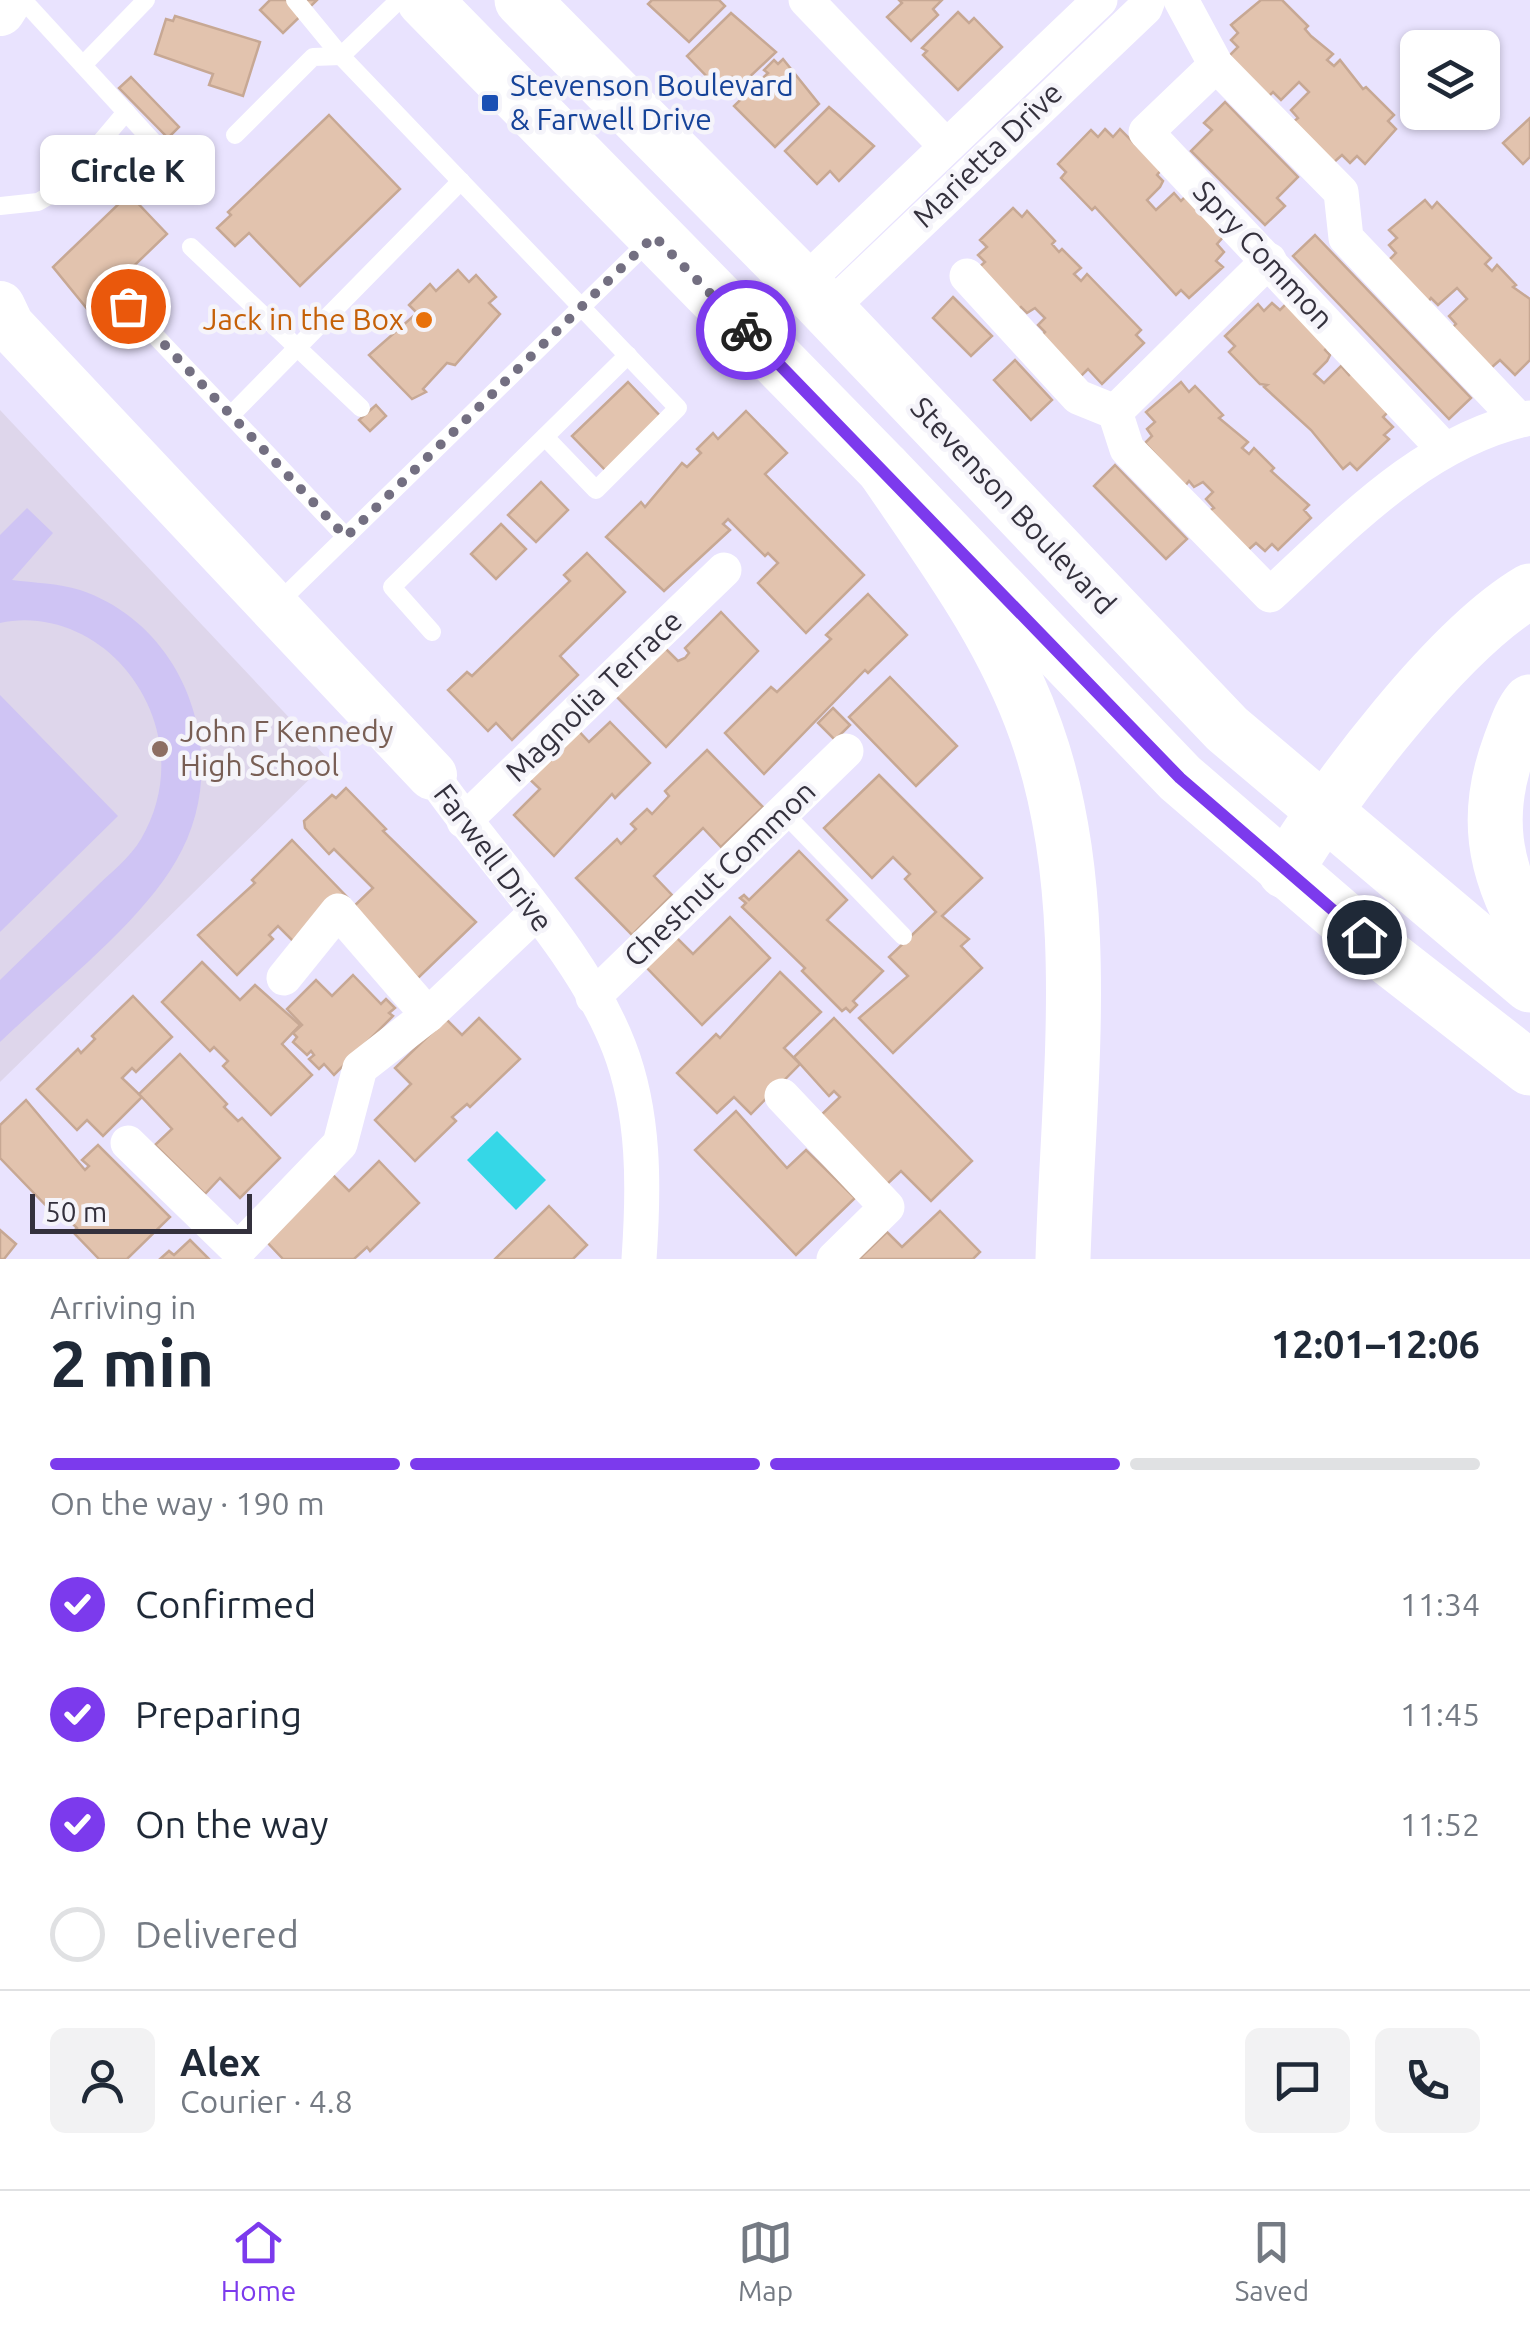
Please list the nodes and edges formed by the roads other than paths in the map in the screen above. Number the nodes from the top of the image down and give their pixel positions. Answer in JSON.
{"nodes":[{"id":1,"x":7,"y":0,"type":"edge"},
{"id":2,"x":23,"y":0,"type":"edge"},
{"id":3,"x":146,"y":0,"type":"edge"},
{"id":4,"x":295,"y":0,"type":"edge"},
{"id":5,"x":399,"y":0,"type":"edge"},
{"id":6,"x":424,"y":0,"type":"edge"},
{"id":7,"x":522,"y":0,"type":"edge"},
{"id":8,"x":806,"y":0,"type":"edge"},
{"id":9,"x":1100,"y":0,"type":"edge"},
{"id":10,"x":1148,"y":0,"type":"edge"},
{"id":11,"x":1181,"y":0,"type":"edge"},
{"id":12,"x":0,"y":11,"type":"edge"},
{"id":13,"x":341,"y":56,"type":"junction"},
{"id":14,"x":1216,"y":64,"type":"junction"},
{"id":15,"x":83,"y":65,"type":"junction"},
{"id":16,"x":126,"y":112,"type":"junction"},
{"id":17,"x":235,"y":134,"type":"dead end"},
{"id":18,"x":946,"y":146,"type":"junction"},
{"id":19,"x":461,"y":181,"type":"junction"},
{"id":20,"x":201,"y":194,"type":"dead end"},
{"id":21,"x":0,"y":206,"type":"edge"},
{"id":22,"x":654,"y":236,"type":"junction"},
{"id":23,"x":191,"y":247,"type":"dead end"},
{"id":24,"x":1269,"y":260,"type":"junction"},
{"id":25,"x":968,"y":276,"type":"dead end"},
{"id":26,"x":816,"y":297,"type":"junction"},
{"id":27,"x":0,"y":306,"type":"edge"},
{"id":28,"x":128,"y":306,"type":"dead end"},
{"id":29,"x":582,"y":306,"type":"junction"},
{"id":30,"x":298,"y":348,"type":"junction"},
{"id":31,"x":628,"y":354,"type":"junction"},
{"id":32,"x":362,"y":408,"type":"dead end"},
{"id":33,"x":1115,"y":412,"type":"junction"},
{"id":34,"x":231,"y":415,"type":"junction"},
{"id":35,"x":1524,"y":419,"type":"edge"},
{"id":36,"x":544,"y":437,"type":"junction"},
{"id":37,"x":1445,"y":450,"type":"junction"},
{"id":38,"x":884,"y":469,"type":"junction"},
{"id":39,"x":346,"y":537,"type":"junction"},
{"id":40,"x":724,"y":570,"type":"dead end"},
{"id":41,"x":1530,"y":590,"type":"edge"},
{"id":42,"x":274,"y":607,"type":"junction"},
{"id":43,"x":432,"y":632,"type":"dead end"},
{"id":44,"x":1530,"y":702,"type":"edge"},
{"id":45,"x":846,"y":752,"type":"dead end"},
{"id":46,"x":432,"y":775,"type":"joint"},
{"id":47,"x":1322,"y":812,"type":"junction"},
{"id":48,"x":784,"y":814,"type":"junction"},
{"id":49,"x":464,"y":821,"type":"junction"},
{"id":50,"x":1285,"y":870,"type":"junction"},
{"id":51,"x":536,"y":913,"type":"junction"},
{"id":52,"x":1530,"y":933,"type":"edge"},
{"id":53,"x":903,"y":936,"type":"dead end"},
{"id":54,"x":284,"y":978,"type":"dead end"},
{"id":55,"x":1530,"y":985,"type":"edge"},
{"id":56,"x":593,"y":996,"type":"junction"},
{"id":57,"x":428,"y":1014,"type":"junction"},
{"id":58,"x":1530,"y":1068,"type":"edge"},
{"id":59,"x":782,"y":1096,"type":"dead end"},
{"id":60,"x":128,"y":1144,"type":"dead end"},
{"id":61,"x":639,"y":1259,"type":"edge"},
{"id":62,"x":834,"y":1259,"type":"edge"},
{"id":63,"x":1063,"y":1259,"type":"edge"}],
"edges":[{"from":1,"to":12,"type":"street"},
{"from":2,"to":15,"type":"lane"},
{"from":3,"to":15,"type":"lane"},
{"from":4,"to":13,"type":"lane"},
{"from":5,"to":13,"type":"lane"},
{"from":6,"to":22,"type":"main road"},
{"from":7,"to":26,"type":"main road","name":"Stevenson Boulevard"},
{"from":8,"to":18,"type":"street"},
{"from":9,"to":18,"type":"street","name":"Marietta Drive"},
{"from":10,"to":26,"type":"street","name":"Marietta Drive"},
{"from":11,"to":14,"type":"street"},
{"from":13,"to":17,"type":"lane"},
{"from":13,"to":19,"type":"lane"},
{"from":14,"to":24,"type":"street","name":"Spry Common"},
{"from":14,"to":35,"type":"street"},
{"from":15,"to":16,"type":"lane"},
{"from":16,"to":20,"type":"lane"},
{"from":16,"to":21,"type":"lane"},
{"from":18,"to":26,"type":"street","name":"Marietta Drive"},
{"from":19,"to":29,"type":"lane"},
{"from":19,"to":30,"type":"lane"},
{"from":22,"to":29,"type":"lane"},
{"from":22,"to":38,"type":"main road"},
{"from":23,"to":30,"type":"lane"},
{"from":24,"to":33,"type":"street"},
{"from":24,"to":37,"type":"street","name":"Spry Common"},
{"from":25,"to":33,"type":"street"},
{"from":26,"to":47,"type":"main road","name":"Stevenson Boulevard"},
{"from":27,"to":42,"type":"street","name":"Farwell Drive"},
{"from":28,"to":34,"type":"lane"},
{"from":29,"to":31,"type":"lane"},
{"from":29,"to":39,"type":"lane"},
{"from":30,"to":32,"type":"lane"},
{"from":30,"to":34,"type":"lane"},
{"from":31,"to":36,"type":"lane"},
{"from":31,"to":36,"type":"lane"},
{"from":33,"to":37,"type":"street"},
{"from":34,"to":39,"type":"lane"},
{"from":35,"to":37,"type":"street"},
{"from":36,"to":43,"type":"lane"},
{"from":38,"to":50,"type":"main road"},
{"from":38,"to":63,"type":"main road"},
{"from":39,"to":42,"type":"lane"},
{"from":40,"to":49,"type":"street","name":"Magnolia Terrace"},
{"from":41,"to":47,"type":"main road"},
{"from":42,"to":46,"type":"street","name":"Farwell Drive"},
{"from":44,"to":52,"type":"main road"},
{"from":45,"to":48,"type":"street","name":"Chestnut Common"},
{"from":46,"to":49,"type":"street","name":"Farwell Drive"},
{"from":47,"to":50,"type":"main road"},
{"from":47,"to":55,"type":"main road","name":"Stevenson Boulevard"},
{"from":48,"to":53,"type":"lane"},
{"from":48,"to":56,"type":"street","name":"Chestnut Common"},
{"from":49,"to":51,"type":"street","name":"Farwell Drive"},
{"from":50,"to":58,"type":"main road"},
{"from":51,"to":56,"type":"street","name":"Farwell Drive"},
{"from":51,"to":57,"type":"street"},
{"from":54,"to":57,"type":"street"},
{"from":56,"to":61,"type":"street","name":"Farwell Drive"},
{"from":57,"to":60,"type":"street"},
{"from":59,"to":62,"type":"street"}]}
